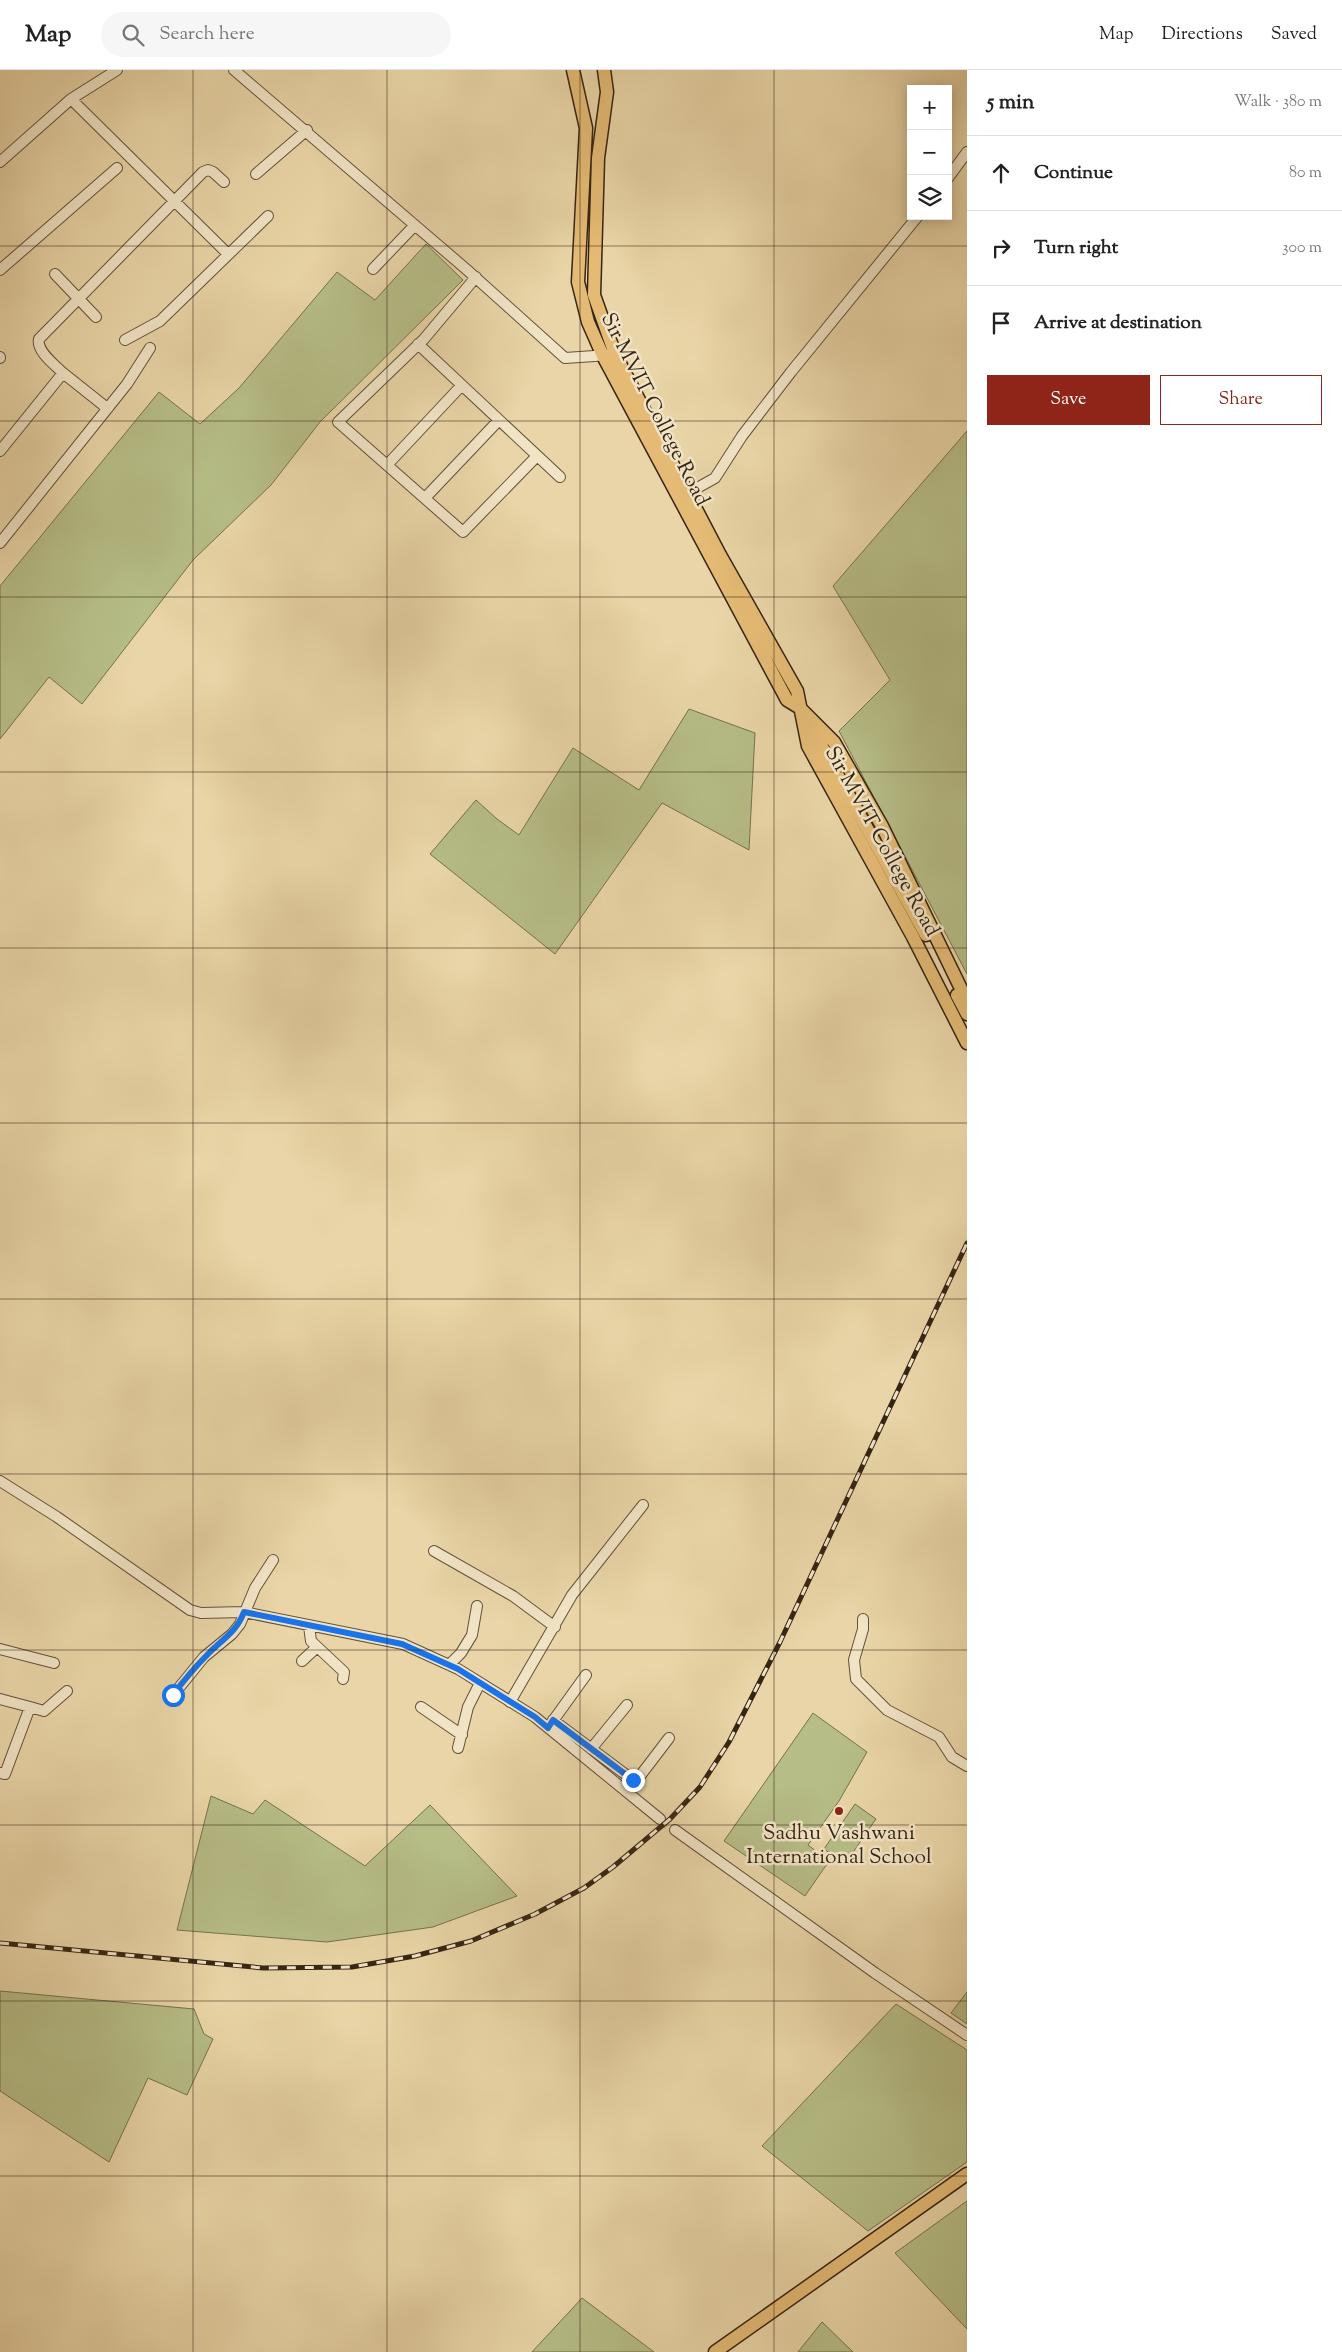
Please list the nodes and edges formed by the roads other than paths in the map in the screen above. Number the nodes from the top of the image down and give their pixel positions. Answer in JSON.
{"nodes":[{"id":1,"x":117,"y":70,"type":"edge"},
{"id":2,"x":234,"y":70,"type":"edge"},
{"id":3,"x":572,"y":70,"type":"edge"},
{"id":4,"x":604,"y":70,"type":"edge"},
{"id":5,"x":70,"y":98,"type":"junction"},
{"id":6,"x":307,"y":130,"type":"junction"},
{"id":7,"x":967,"y":152,"type":"edge"},
{"id":8,"x":0,"y":162,"type":"edge"},
{"id":9,"x":117,"y":168,"type":"dead end"},
{"id":10,"x":256,"y":174,"type":"dead end"},
{"id":11,"x":950,"y":175,"type":"edge"},
{"id":12,"x":224,"y":182,"type":"dead end"},
{"id":13,"x":175,"y":201,"type":"junction"},
{"id":14,"x":268,"y":216,"type":"dead end"},
{"id":15,"x":915,"y":220,"type":"edge"},
{"id":16,"x":416,"y":225,"type":"junction"},
{"id":17,"x":228,"y":254,"type":"junction"},
{"id":18,"x":373,"y":269,"type":"dead end"},
{"id":19,"x":0,"y":270,"type":"edge"},
{"id":20,"x":55,"y":274,"type":"dead end"},
{"id":21,"x":476,"y":277,"type":"junction"},
{"id":22,"x":78,"y":298,"type":"junction"},
{"id":23,"x":96,"y":317,"type":"dead end"},
{"id":24,"x":125,"y":340,"type":"dead end"},
{"id":25,"x":418,"y":344,"type":"junction"},
{"id":26,"x":150,"y":348,"type":"dead end"},
{"id":27,"x":609,"y":355,"type":"junction"},
{"id":28,"x":64,"y":373,"type":"junction"},
{"id":29,"x":462,"y":385,"type":"junction"},
{"id":30,"x":107,"y":408,"type":"junction"},
{"id":31,"x":499,"y":420,"type":"junction"},
{"id":32,"x":0,"y":451,"type":"edge"},
{"id":33,"x":537,"y":456,"type":"junction"},
{"id":34,"x":386,"y":465,"type":"junction"},
{"id":35,"x":560,"y":477,"type":"dead end"},
{"id":36,"x":683,"y":495,"type":"junction"},
{"id":37,"x":425,"y":498,"type":"junction"},
{"id":38,"x":2,"y":536,"type":"edge"},
{"id":39,"x":800,"y":708,"type":"junction"},
{"id":40,"x":919,"y":934,"type":"junction"},
{"id":41,"x":967,"y":1000,"type":"edge"},
{"id":42,"x":967,"y":1014,"type":"edge"},
{"id":43,"x":967,"y":1043,"type":"edge"},
{"id":44,"x":0,"y":1481,"type":"edge"},
{"id":45,"x":643,"y":1504,"type":"dead end"},
{"id":46,"x":434,"y":1551,"type":"dead end"},
{"id":47,"x":273,"y":1560,"type":"dead end"},
{"id":48,"x":477,"y":1606,"type":"dead end"},
{"id":49,"x":244,"y":1612,"type":"junction"},
{"id":50,"x":863,"y":1619,"type":"dead end"},
{"id":51,"x":309,"y":1626,"type":"junction"},
{"id":52,"x":555,"y":1627,"type":"junction"},
{"id":53,"x":316,"y":1648,"type":"junction"},
{"id":54,"x":0,"y":1649,"type":"edge"},
{"id":55,"x":302,"y":1661,"type":"dead end"},
{"id":56,"x":54,"y":1663,"type":"dead end"},
{"id":57,"x":449,"y":1665,"type":"junction"},
{"id":58,"x":586,"y":1675,"type":"dead end"},
{"id":59,"x":343,"y":1680,"type":"dead end"},
{"id":60,"x":480,"y":1683,"type":"junction"},
{"id":61,"x":67,"y":1692,"type":"dead end"},
{"id":62,"x":173,"y":1695,"type":"dead end"},
{"id":63,"x":0,"y":1700,"type":"edge"},
{"id":64,"x":510,"y":1702,"type":"junction"},
{"id":65,"x":627,"y":1705,"type":"dead end"},
{"id":66,"x":30,"y":1707,"type":"junction"},
{"id":67,"x":421,"y":1707,"type":"dead end"},
{"id":68,"x":550,"y":1724,"type":"junction"},
{"id":69,"x":462,"y":1735,"type":"junction"},
{"id":70,"x":669,"y":1738,"type":"dead end"},
{"id":71,"x":458,"y":1748,"type":"dead end"},
{"id":72,"x":591,"y":1750,"type":"junction"},
{"id":73,"x":967,"y":1766,"type":"edge"},
{"id":74,"x":0,"y":1773,"type":"edge"},
{"id":75,"x":660,"y":1819,"type":"tunnel mouth"},
{"id":76,"x":675,"y":1830,"type":"tunnel mouth"},
{"id":77,"x":967,"y":2036,"type":"edge"},
{"id":78,"x":967,"y":2174,"type":"edge"},
{"id":79,"x":715,"y":2352,"type":"edge"}],
"edges":[{"from":1,"to":5,"type":"street"},
{"from":2,"to":6,"type":"street"},
{"from":3,"to":27,"type":"main road","name":"Sir MVIT College Road"},
{"from":4,"to":27,"type":"main road","name":"Sir MVIT College Road"},
{"from":5,"to":8,"type":"street"},
{"from":5,"to":13,"type":"street"},
{"from":6,"to":10,"type":"street"},
{"from":6,"to":16,"type":"street"},
{"from":7,"to":11,"type":"street"},
{"from":9,"to":19,"type":"street"},
{"from":12,"to":13,"type":"street"},
{"from":13,"to":17,"type":"street"},
{"from":13,"to":22,"type":"street"},
{"from":14,"to":17,"type":"street"},
{"from":15,"to":36,"type":"street"},
{"from":16,"to":18,"type":"street"},
{"from":16,"to":21,"type":"street"},
{"from":17,"to":24,"type":"street"},
{"from":20,"to":22,"type":"street"},
{"from":21,"to":25,"type":"street"},
{"from":21,"to":27,"type":"street"},
{"from":22,"to":23,"type":"street"},
{"from":22,"to":28,"type":"street"},
{"from":25,"to":29,"type":"street"},
{"from":25,"to":34,"type":"street"},
{"from":26,"to":30,"type":"street"},
{"from":27,"to":36,"type":"main road","name":"Sir MVIT College Road"},
{"from":28,"to":30,"type":"street"},
{"from":28,"to":32,"type":"street"},
{"from":29,"to":31,"type":"street"},
{"from":29,"to":34,"type":"street"},
{"from":30,"to":38,"type":"street"},
{"from":31,"to":33,"type":"street"},
{"from":31,"to":37,"type":"street"},
{"from":33,"to":35,"type":"street"},
{"from":33,"to":37,"type":"street"},
{"from":34,"to":37,"type":"street"},
{"from":36,"to":39,"type":"main road","name":"Sir MVIT College Road"},
{"from":39,"to":40,"type":"main road","name":"Sir MVIT College Road"},
{"from":39,"to":41,"type":"main road","name":"Sir MVIT College Road"},
{"from":40,"to":42,"type":"main road","name":"Sir MVIT College Road"},
{"from":40,"to":43,"type":"main road","name":"Sir MVIT College Road"},
{"from":44,"to":49,"type":"street"},
{"from":45,"to":52,"type":"street"},
{"from":46,"to":52,"type":"street"},
{"from":47,"to":49,"type":"street"},
{"from":48,"to":57,"type":"street"},
{"from":49,"to":51,"type":"street"},
{"from":49,"to":62,"type":"street"},
{"from":50,"to":73,"type":"street"},
{"from":51,"to":53,"type":"street"},
{"from":51,"to":57,"type":"street"},
{"from":52,"to":64,"type":"street"},
{"from":53,"to":55,"type":"street"},
{"from":53,"to":59,"type":"street"},
{"from":54,"to":56,"type":"street"},
{"from":57,"to":60,"type":"street"},
{"from":58,"to":68,"type":"street"},
{"from":60,"to":64,"type":"street"},
{"from":60,"to":69,"type":"street"},
{"from":61,"to":66,"type":"street"},
{"from":63,"to":66,"type":"street"},
{"from":64,"to":68,"type":"street"},
{"from":65,"to":72,"type":"street"},
{"from":66,"to":74,"type":"street"},
{"from":67,"to":69,"type":"street"},
{"from":68,"to":72,"type":"street"},
{"from":68,"to":75,"type":"street"},
{"from":69,"to":71,"type":"street"},
{"from":70,"to":72,"type":"street"},
{"from":76,"to":77,"type":"street"},
{"from":78,"to":79,"type":"main road"}]}
